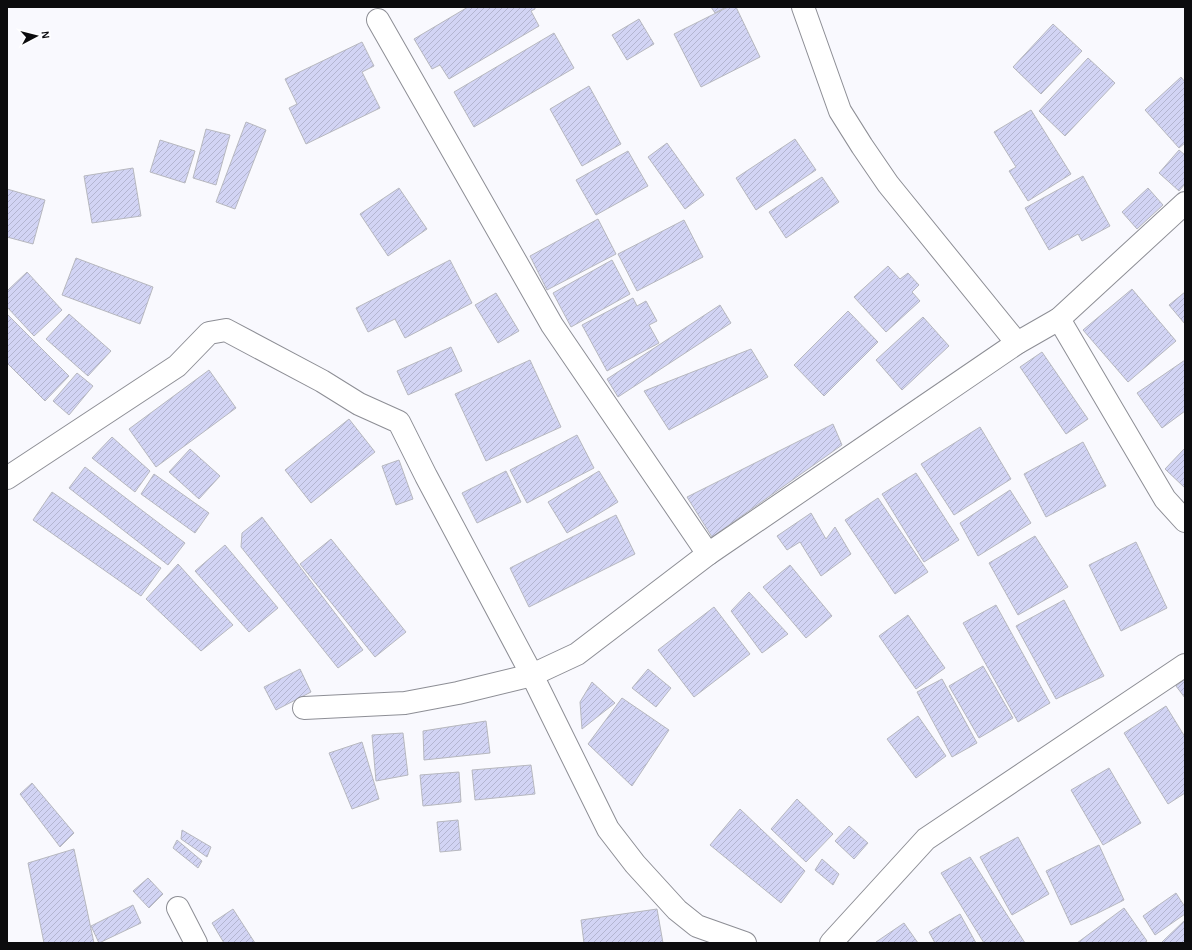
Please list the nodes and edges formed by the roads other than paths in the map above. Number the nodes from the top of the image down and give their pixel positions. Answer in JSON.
{"nodes":[{"id":1,"x":803,"y":7,"type":"edge"},
{"id":2,"x":378,"y":20,"type":"dead end"},
{"id":3,"x":1185,"y":203,"type":"edge"},
{"id":4,"x":1059,"y":319,"type":"junction"},
{"id":5,"x":1017,"y":343,"type":"junction"},
{"id":6,"x":7,"y":478,"type":"edge"},
{"id":7,"x":1185,"y":521,"type":"edge"},
{"id":8,"x":708,"y":554,"type":"junction"},
{"id":9,"x":1185,"y":665,"type":"edge"},
{"id":10,"x":532,"y":675,"type":"junction"},
{"id":11,"x":304,"y":708,"type":"dead end"},
{"id":12,"x":178,"y":908,"type":"dead end"},
{"id":13,"x":196,"y":943,"type":"edge"},
{"id":14,"x":744,"y":943,"type":"edge"},
{"id":15,"x":832,"y":943,"type":"edge"}],
"edges":[{"from":1,"to":5,"type":"street"},
{"from":2,"to":8,"type":"street"},
{"from":3,"to":4,"type":"street"},
{"from":4,"to":5,"type":"street"},
{"from":4,"to":7,"type":"street"},
{"from":5,"to":8,"type":"street"},
{"from":6,"to":10,"type":"street"},
{"from":8,"to":10,"type":"street"},
{"from":9,"to":15,"type":"street"},
{"from":10,"to":11,"type":"street"},
{"from":10,"to":14,"type":"street"},
{"from":12,"to":13,"type":"street"}]}
